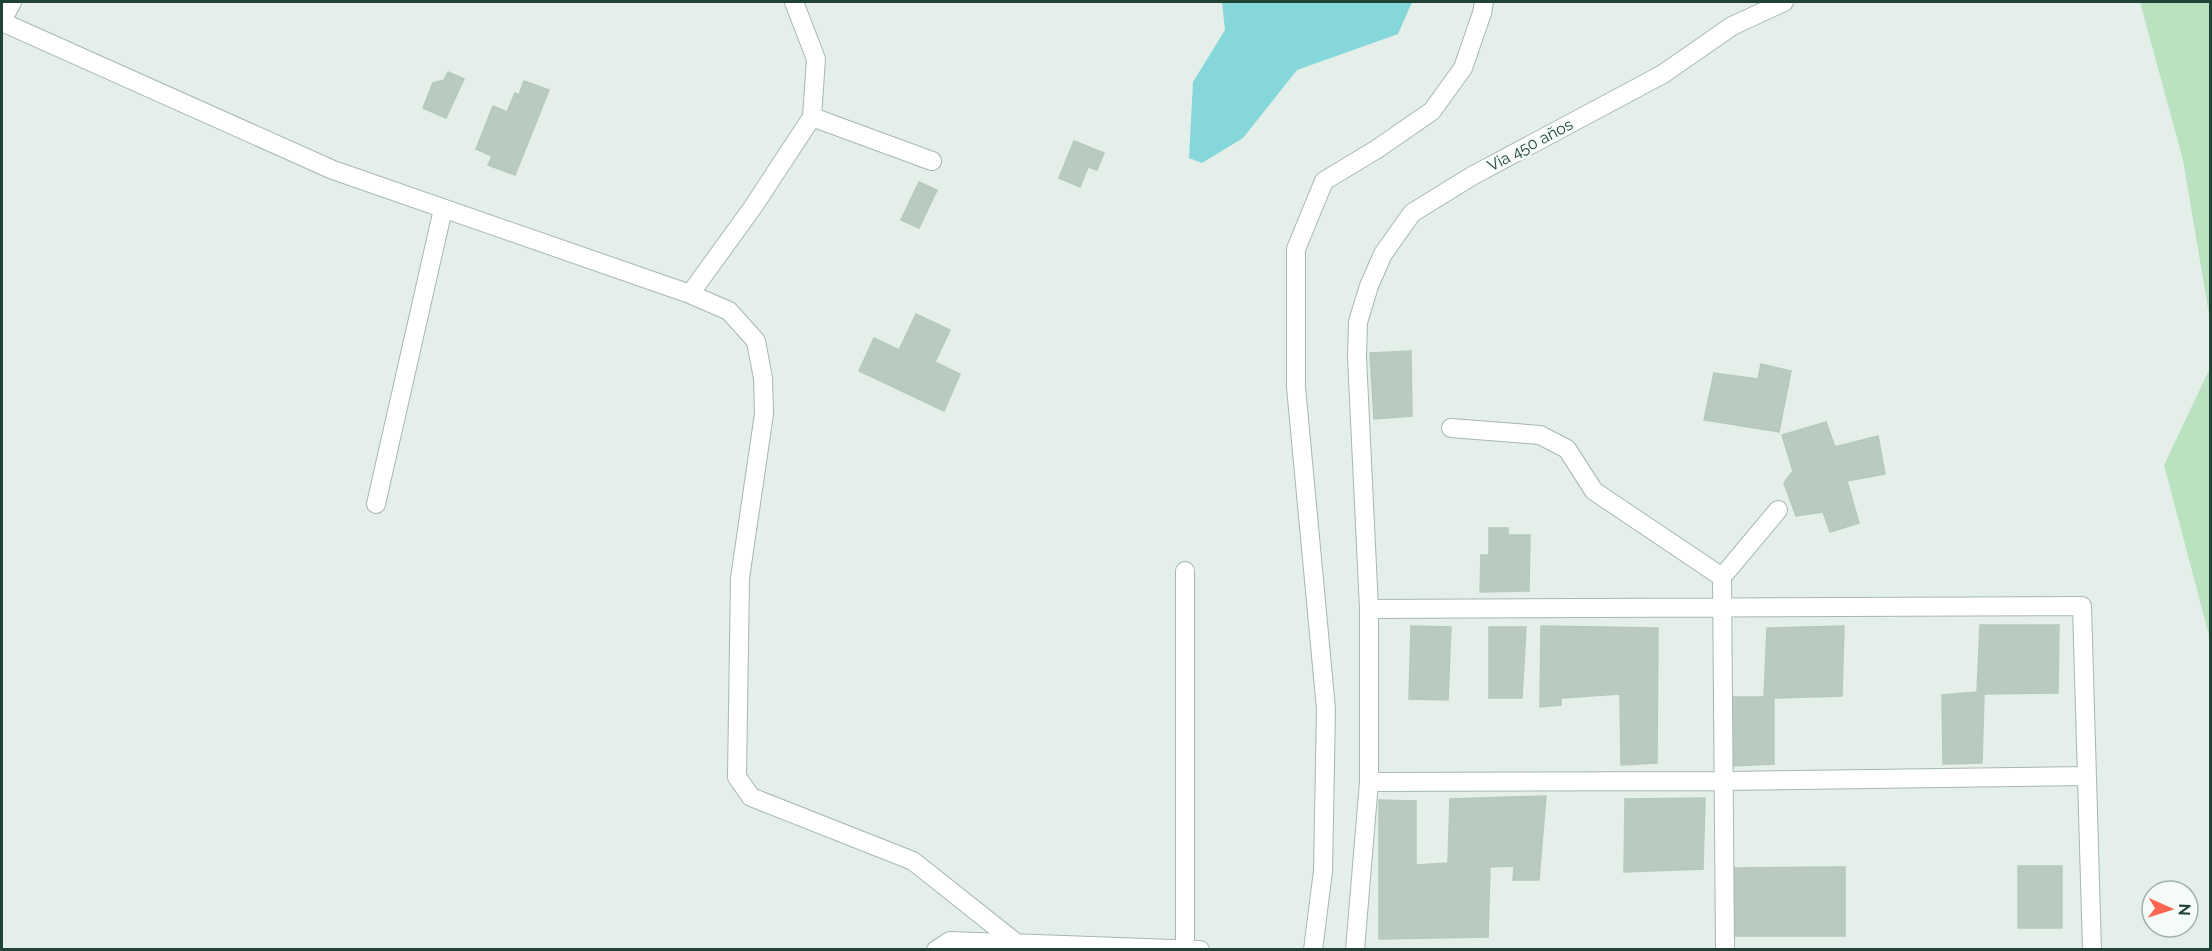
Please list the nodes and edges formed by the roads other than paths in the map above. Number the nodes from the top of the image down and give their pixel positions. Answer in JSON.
{"nodes":[{"id":1,"x":12,"y":2,"type":"edge"},
{"id":2,"x":794,"y":2,"type":"edge"},
{"id":3,"x":1484,"y":2,"type":"edge"},
{"id":4,"x":1784,"y":2,"type":"edge"},
{"id":5,"x":2,"y":22,"type":"edge"},
{"id":6,"x":812,"y":117,"type":"junction"},
{"id":7,"x":932,"y":161,"type":"dead end"},
{"id":8,"x":443,"y":208,"type":"junction"},
{"id":9,"x":690,"y":294,"type":"junction"},
{"id":10,"x":1451,"y":428,"type":"dead end"},
{"id":11,"x":376,"y":504,"type":"dead end"},
{"id":12,"x":1778,"y":510,"type":"dead end"},
{"id":13,"x":1185,"y":571,"type":"dead end"},
{"id":14,"x":1722,"y":577,"type":"junction"},
{"id":15,"x":1721,"y":608,"type":"junction"},
{"id":16,"x":1369,"y":609,"type":"junction"},
{"id":17,"x":2087,"y":776,"type":"junction"},
{"id":18,"x":1725,"y":781,"type":"junction"},
{"id":19,"x":1369,"y":782,"type":"junction"},
{"id":20,"x":1015,"y":942,"type":"junction"},
{"id":21,"x":1185,"y":949,"type":"edge"},
{"id":22,"x":936,"y":950,"type":"edge"},
{"id":23,"x":1200,"y":950,"type":"edge"},
{"id":24,"x":1313,"y":950,"type":"edge"},
{"id":25,"x":1355,"y":950,"type":"edge"},
{"id":26,"x":1725,"y":950,"type":"edge"},
{"id":27,"x":2092,"y":950,"type":"edge"}],
"edges":[{"from":1,"to":5,"type":"street"},
{"from":2,"to":6,"type":"street"},
{"from":3,"to":24,"type":"street"},
{"from":4,"to":16,"type":"street","name":"Via 450 años"},
{"from":5,"to":8,"type":"street"},
{"from":6,"to":7,"type":"street"},
{"from":6,"to":9,"type":"street"},
{"from":8,"to":9,"type":"street"},
{"from":8,"to":11,"type":"street"},
{"from":9,"to":20,"type":"street"},
{"from":10,"to":14,"type":"street"},
{"from":12,"to":14,"type":"street"},
{"from":13,"to":21,"type":"street"},
{"from":14,"to":15,"type":"street"},
{"from":15,"to":16,"type":"street"},
{"from":15,"to":17,"type":"street"},
{"from":15,"to":18,"type":"street"},
{"from":16,"to":19,"type":"street","name":"Via 450 años"},
{"from":17,"to":18,"type":"street"},
{"from":17,"to":27,"type":"street"},
{"from":18,"to":19,"type":"street"},
{"from":18,"to":26,"type":"street"},
{"from":19,"to":25,"type":"street","name":"Via 450 años"},
{"from":20,"to":21,"type":"street"},
{"from":20,"to":22,"type":"street"},
{"from":21,"to":23,"type":"street"}]}
